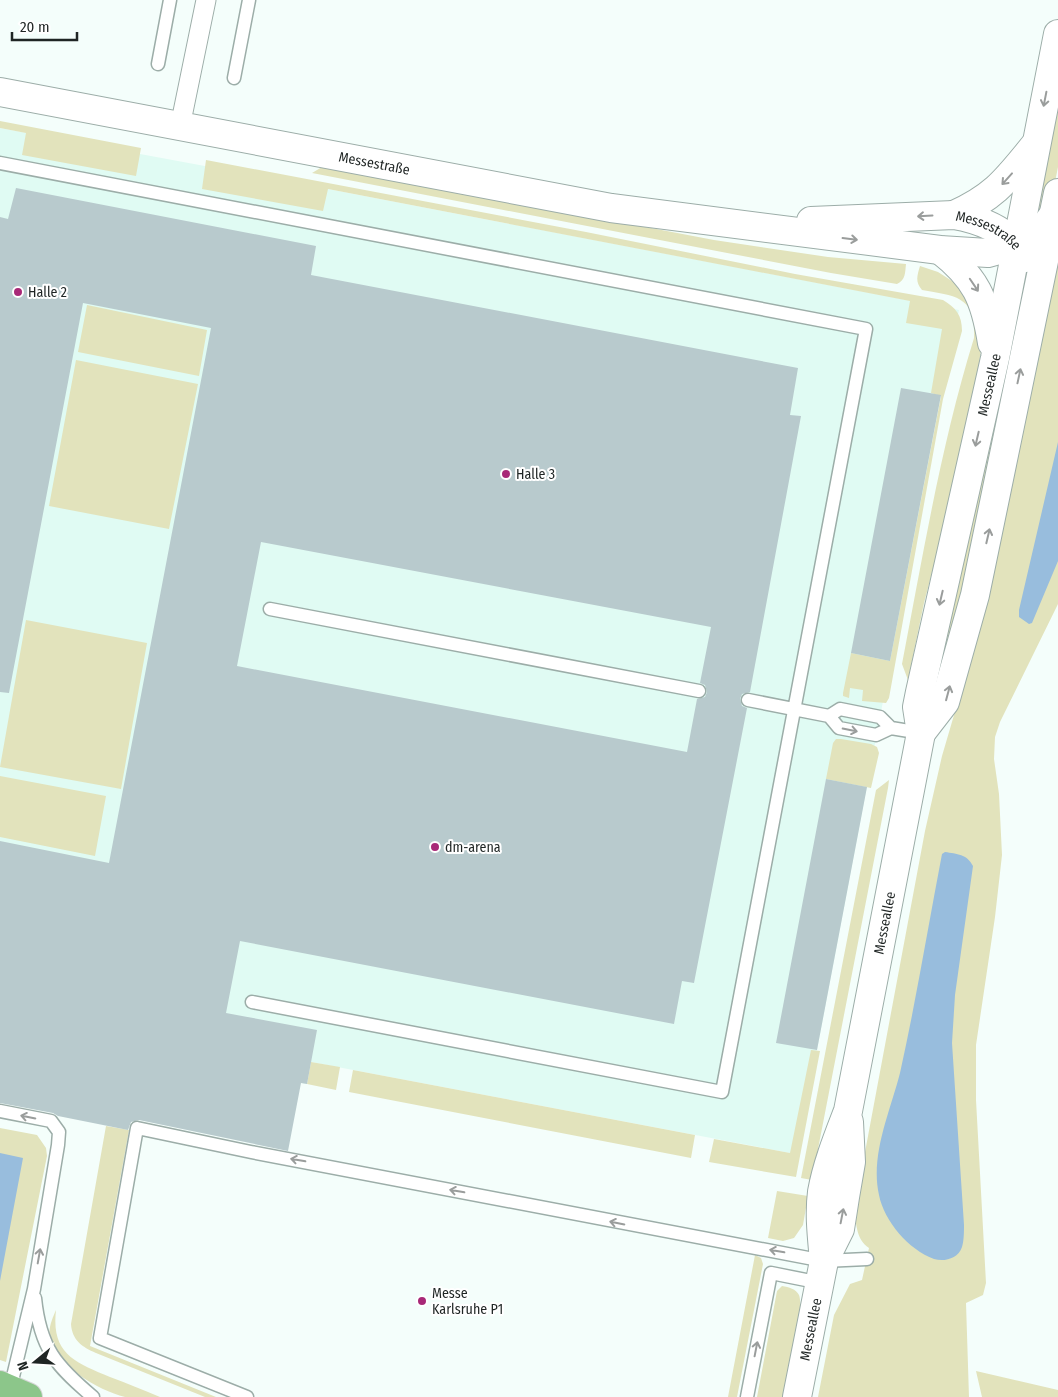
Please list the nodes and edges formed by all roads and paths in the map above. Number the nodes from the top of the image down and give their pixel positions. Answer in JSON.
{"nodes":[{"id":1,"x":170,"y":0,"type":"edge"},
{"id":2,"x":206,"y":0,"type":"edge"},
{"id":3,"x":249,"y":0,"type":"edge"},
{"id":4,"x":1058,"y":34,"type":"edge"},
{"id":5,"x":158,"y":64,"type":"dead end"},
{"id":6,"x":234,"y":78,"type":"dead end"},
{"id":7,"x":0,"y":92,"type":"edge"},
{"id":8,"x":182,"y":120,"type":"junction"},
{"id":9,"x":1037,"y":141,"type":"junction"},
{"id":10,"x":0,"y":163,"type":"edge"},
{"id":11,"x":1056,"y":204,"type":"edge"},
{"id":12,"x":954,"y":215,"type":"junction"},
{"id":13,"x":750,"y":226,"type":"junction"},
{"id":14,"x":1017,"y":245,"type":"junction"},
{"id":15,"x":940,"y":250,"type":"junction"},
{"id":16,"x":1036,"y":294,"type":"junction"},
{"id":17,"x":995,"y":358,"type":"junction"},
{"id":18,"x":270,"y":609,"type":"dead end"},
{"id":19,"x":699,"y":691,"type":"dead end"},
{"id":20,"x":748,"y":700,"type":"dead end"},
{"id":21,"x":794,"y":709,"type":"junction"},
{"id":22,"x":829,"y":716,"type":"junction"},
{"id":23,"x":891,"y":728,"type":"junction"},
{"id":24,"x":921,"y":733,"type":"junction"},
{"id":25,"x":252,"y":1002,"type":"dead end"},
{"id":26,"x":0,"y":1111,"type":"edge"},
{"id":27,"x":867,"y":1259,"type":"dead end"},
{"id":28,"x":822,"y":1272,"type":"junction"},
{"id":29,"x":34,"y":1289,"type":"junction"},
{"id":30,"x":9,"y":1393,"type":"edge"},
{"id":31,"x":93,"y":1397,"type":"edge"},
{"id":32,"x":247,"y":1397,"type":"edge"},
{"id":33,"x":747,"y":1397,"type":"edge"},
{"id":34,"x":798,"y":1397,"type":"edge"}],
"edges":[{"from":1,"to":5,"type":"lane"},
{"from":2,"to":8,"type":"street"},
{"from":3,"to":6,"type":"lane"},
{"from":4,"to":9,"type":"street","name":"Messeallee","one_way":true},
{"from":7,"to":8,"type":"street","name":"Messestraße"},
{"from":8,"to":13,"type":"street","name":"Messestraße"},
{"from":9,"to":12,"type":"street","one_way":true},
{"from":9,"to":14,"type":"street","name":"Messeallee"},
{"from":10,"to":21,"type":"lane"},
{"from":11,"to":14,"type":"street"},
{"from":11,"to":16,"type":"street","name":"Messeallee"},
{"from":12,"to":13,"type":"street","name":"Messestraße","one_way":true},
{"from":12,"to":14,"type":"street","name":"Messestraße"},
{"from":13,"to":15,"type":"street","name":"Messestraße","one_way":true},
{"from":14,"to":15,"type":"street","name":"Messestraße"},
{"from":14,"to":16,"type":"street"},
{"from":14,"to":17,"type":"street","name":"Messeallee"},
{"from":15,"to":17,"type":"street","one_way":true},
{"from":24,"to":16,"type":"street","name":"Messeallee","one_way":true},
{"from":17,"to":24,"type":"street","name":"Messeallee","one_way":true},
{"from":18,"to":19,"type":"lane"},
{"from":20,"to":21,"type":"lane"},
{"from":21,"to":22,"type":"lane"},
{"from":21,"to":25,"type":"lane"},
{"from":22,"to":23,"type":"lane"},
{"from":22,"to":23,"type":"lane","one_way":true},
{"from":23,"to":24,"type":"lane"},
{"from":24,"to":28,"type":"street","name":"Messeallee"},
{"from":29,"to":26,"type":"lane","one_way":true},
{"from":27,"to":28,"type":"lane"},
{"from":28,"to":32,"type":"lane","one_way":true},
{"from":33,"to":28,"type":"lane","one_way":true},
{"from":28,"to":34,"type":"street","name":"Messeallee"},
{"from":29,"to":30,"type":"lane"},
{"from":29,"to":31,"type":"lane"}]}
